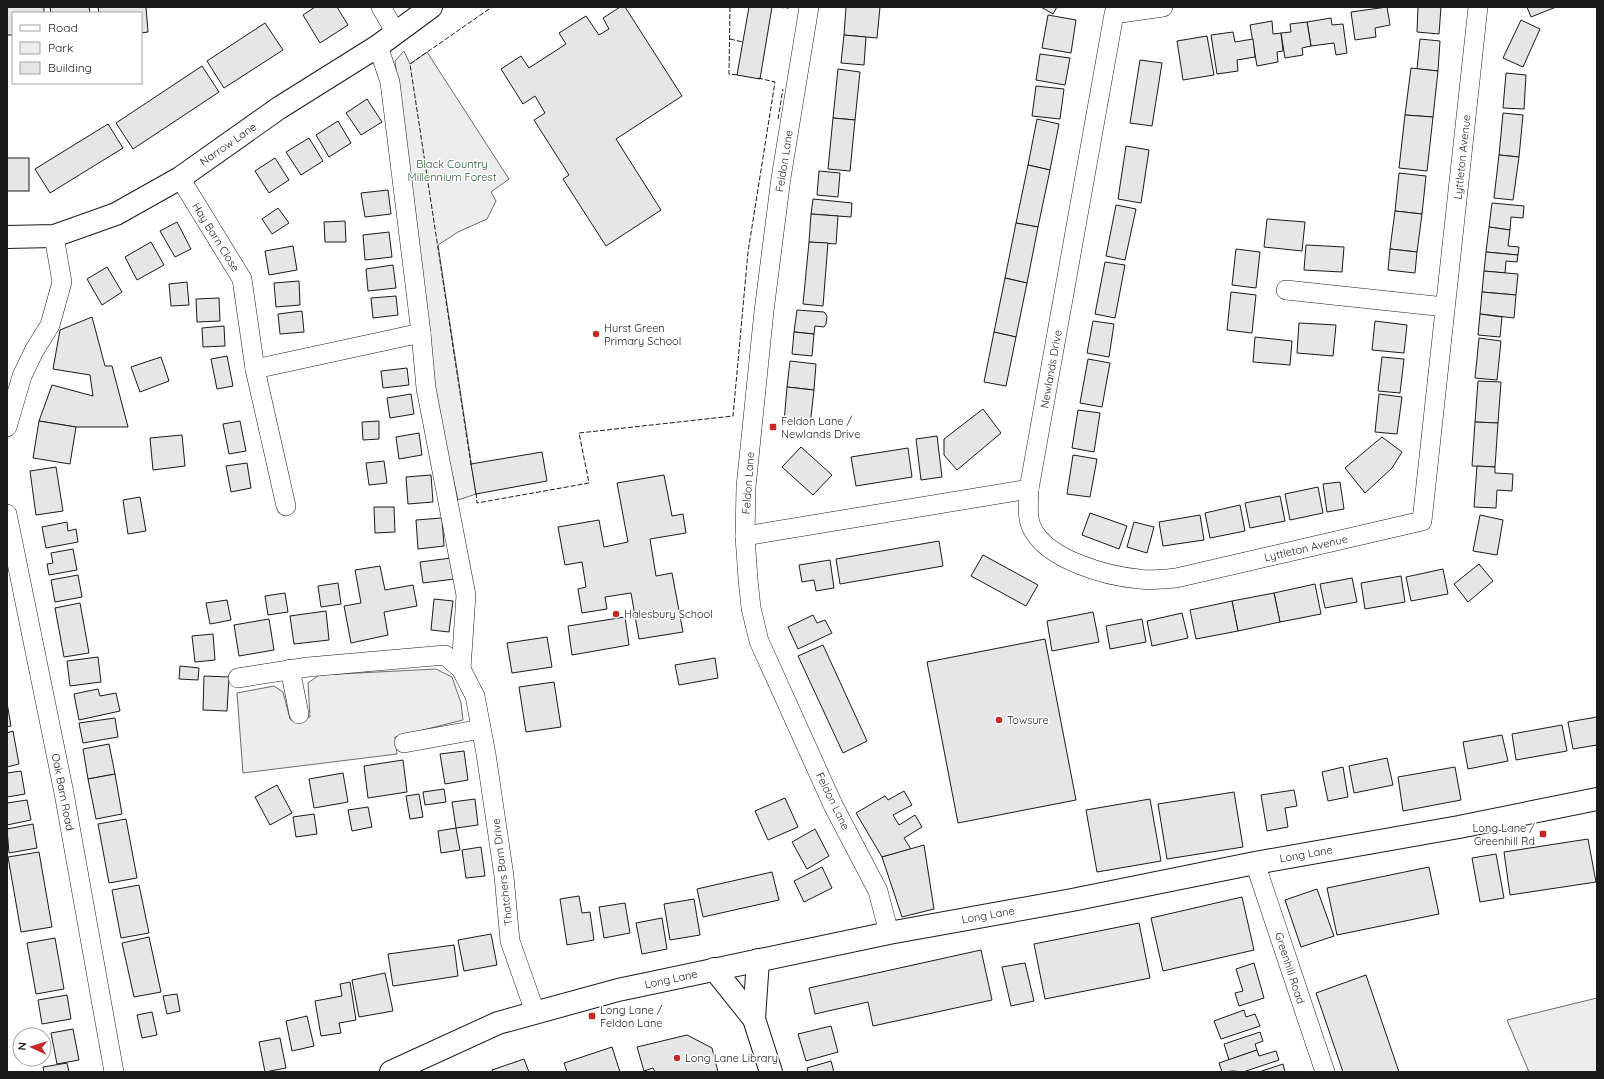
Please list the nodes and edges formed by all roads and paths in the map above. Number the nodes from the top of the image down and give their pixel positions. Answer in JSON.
{"nodes":[{"id":1,"x":381,"y":7,"type":"edge"},
{"id":2,"x":431,"y":7,"type":"edge"},
{"id":3,"x":809,"y":7,"type":"edge"},
{"id":4,"x":1163,"y":7,"type":"edge"},
{"id":5,"x":1478,"y":7,"type":"edge"},
{"id":6,"x":396,"y":33,"type":"junction"},
{"id":7,"x":378,"y":46,"type":"junction"},
{"id":8,"x":180,"y":178,"type":"junction"},
{"id":9,"x":54,"y":236,"type":"junction"},
{"id":10,"x":7,"y":237,"type":"edge"},
{"id":11,"x":1286,"y":290,"type":"dead end"},
{"id":12,"x":1445,"y":307,"type":"junction"},
{"id":13,"x":421,"y":332,"type":"junction"},
{"id":14,"x":256,"y":369,"type":"junction"},
{"id":15,"x":7,"y":427,"type":"edge"},
{"id":16,"x":1029,"y":489,"type":"junction"},
{"id":17,"x":286,"y":506,"type":"dead end"},
{"id":18,"x":7,"y":514,"type":"edge"},
{"id":19,"x":745,"y":536,"type":"junction"},
{"id":20,"x":290,"y":669,"type":"junction"},
{"id":21,"x":461,"y":669,"type":"junction"},
{"id":22,"x":238,"y":678,"type":"dead end"},
{"id":23,"x":299,"y":714,"type":"dead end"},
{"id":24,"x":481,"y":729,"type":"junction"},
{"id":25,"x":404,"y":743,"type":"dead end"},
{"id":26,"x":1597,"y":799,"type":"edge"},
{"id":27,"x":1255,"y":863,"type":"junction"},
{"id":28,"x":889,"y":933,"type":"junction"},
{"id":29,"x":758,"y":960,"type":"junction"},
{"id":30,"x":714,"y":969,"type":"junction"},
{"id":31,"x":535,"y":1012,"type":"junction"},
{"id":32,"x":754,"y":1020,"type":"junction"},
{"id":33,"x":114,"y":1072,"type":"edge"},
{"id":34,"x":391,"y":1072,"type":"edge"},
{"id":35,"x":771,"y":1072,"type":"edge"},
{"id":36,"x":1325,"y":1072,"type":"edge"}],
"edges":[{"from":1,"to":6,"type":"street"},
{"from":2,"to":6,"type":"main road","name":"Narrow Lane"},
{"from":3,"to":19,"type":"street","name":"Feldon Lane"},
{"from":4,"to":16,"type":"street","name":"Newlands Drive"},
{"from":5,"to":12,"type":"street","name":"Lyttleton Avenue"},
{"from":6,"to":7,"type":"main road","name":"Narrow Lane"},
{"from":7,"to":8,"type":"main road","name":"Narrow Lane"},
{"from":7,"to":13,"type":"street"},
{"from":8,"to":9,"type":"main road","name":"Narrow Lane"},
{"from":8,"to":14,"type":"street","name":"Hay Barn Close"},
{"from":9,"to":10,"type":"main road","name":"Narrow Lane"},
{"from":9,"to":15,"type":"street"},
{"from":11,"to":12,"type":"street"},
{"from":12,"to":16,"type":"street","name":"Lyttleton Avenue"},
{"from":13,"to":14,"type":"street"},
{"from":13,"to":21,"type":"street"},
{"from":14,"to":17,"type":"street","name":"Hay Barn Close"},
{"from":16,"to":19,"type":"street"},
{"from":18,"to":33,"type":"street","name":"Oak Barn Road"},
{"from":19,"to":28,"type":"street","name":"Feldon Lane"},
{"from":20,"to":21,"type":"street","name":"Thatchers Barn Drive"},
{"from":20,"to":22,"type":"street","name":"Thatchers Barn Drive"},
{"from":20,"to":23,"type":"street"},
{"from":21,"to":24,"type":"street","name":"Thatchers Barn Drive"},
{"from":24,"to":25,"type":"street"},
{"from":24,"to":31,"type":"street","name":"Thatchers Barn Drive"},
{"from":26,"to":27,"type":"main road","name":"Long Lane"},
{"from":27,"to":28,"type":"main road","name":"Long Lane"},
{"from":27,"to":36,"type":"street","name":"Greenhill Road"},
{"from":28,"to":29,"type":"main road","name":"Long Lane"},
{"from":29,"to":30,"type":"main road","name":"Long Lane"},
{"from":29,"to":32,"type":"main road"},
{"from":30,"to":31,"type":"main road","name":"Long Lane"},
{"from":30,"to":32,"type":"main road"},
{"from":31,"to":34,"type":"main road","name":"Long Lane"},
{"from":32,"to":35,"type":"main road"}]}
